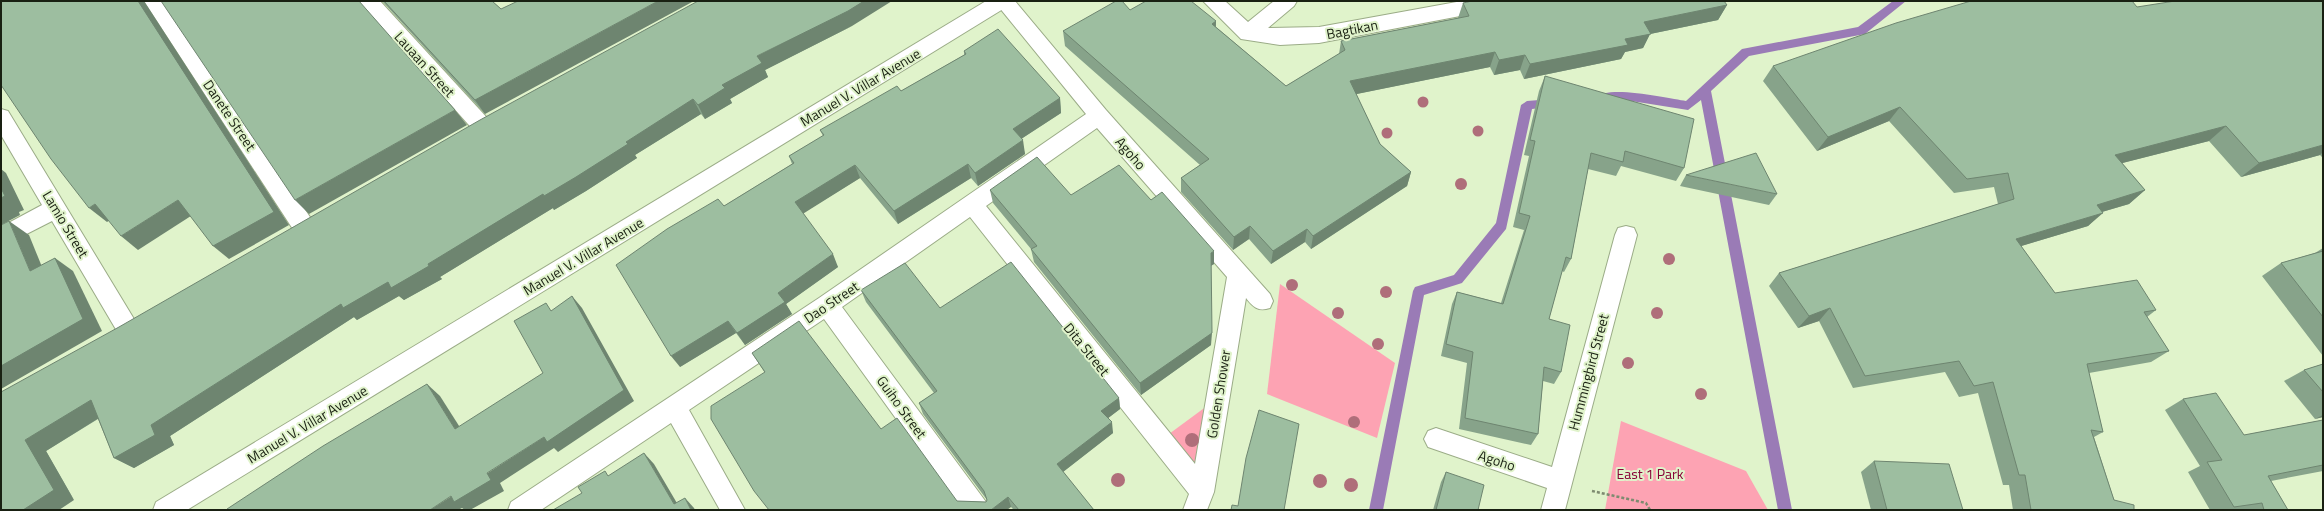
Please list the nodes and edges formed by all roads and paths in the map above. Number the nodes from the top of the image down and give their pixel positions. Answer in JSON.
{"nodes":[{"id":1,"x":154,"y":1,"type":"edge"},
{"id":2,"x":368,"y":1,"type":"edge"},
{"id":3,"x":1001,"y":1,"type":"edge"},
{"id":4,"x":1004,"y":1,"type":"edge"},
{"id":5,"x":1213,"y":1,"type":"edge"},
{"id":6,"x":1287,"y":1,"type":"edge"},
{"id":7,"x":1502,"y":1,"type":"edge"},
{"id":8,"x":1248,"y":34,"type":"junction"},
{"id":9,"x":504,"y":116,"type":"edge"},
{"id":10,"x":1099,"y":116,"type":"junction"},
{"id":11,"x":1,"y":117,"type":"edge"},
{"id":12,"x":483,"y":127,"type":"junction"},
{"id":13,"x":462,"y":139,"type":"edge"},
{"id":14,"x":973,"y":205,"type":"junction"},
{"id":15,"x":56,"y":208,"type":"junction"},
{"id":16,"x":326,"y":218,"type":"edge"},
{"id":17,"x":306,"y":230,"type":"junction"},
{"id":18,"x":1626,"y":235,"type":"dead end"},
{"id":19,"x":1,"y":238,"type":"edge"},
{"id":20,"x":285,"y":241,"type":"edge"},
{"id":21,"x":1238,"y":276,"type":"junction"},
{"id":22,"x":1262,"y":301,"type":"dead end"},
{"id":23,"x":827,"y":305,"type":"junction"},
{"id":24,"x":149,"y":320,"type":"edge"},
{"id":25,"x":129,"y":331,"type":"junction"},
{"id":26,"x":109,"y":343,"type":"edge"},
{"id":27,"x":674,"y":406,"type":"junction"},
{"id":28,"x":1436,"y":439,"type":"dead end"},
{"id":29,"x":1559,"y":480,"type":"junction"},
{"id":30,"x":1198,"y":501,"type":"edge"},
{"id":31,"x":165,"y":510,"type":"edge"},
{"id":32,"x":520,"y":510,"type":"edge"},
{"id":33,"x":733,"y":510,"type":"edge"},
{"id":34,"x":977,"y":510,"type":"edge"},
{"id":35,"x":1553,"y":510,"type":"edge"},
{"id":36,"x":1650,"y":510,"type":"edge"}],
"edges":[{"from":1,"to":17,"type":"street","name":"Danete Street"},
{"from":2,"to":12,"type":"street","name":"Lauaan Street"},
{"from":3,"to":31,"type":"street","name":"Manuel V. Villar Avenue"},
{"from":4,"to":10,"type":"street","name":"Agoho"},
{"from":5,"to":8,"type":"street"},
{"from":6,"to":8,"type":"street"},
{"from":7,"to":8,"type":"street","name":"Bagtikan"},
{"from":9,"to":12,"type":"street"},
{"from":10,"to":14,"type":"street","name":"Dao Street"},
{"from":10,"to":21,"type":"street","name":"Agoho"},
{"from":11,"to":15,"type":"street","name":"Lamio Street"},
{"from":12,"to":13,"type":"street"},
{"from":14,"to":23,"type":"street","name":"Dao Street"},
{"from":14,"to":30,"type":"street","name":"Dita Street"},
{"from":15,"to":19,"type":"street"},
{"from":15,"to":25,"type":"street","name":"Lamio Street"},
{"from":16,"to":17,"type":"street"},
{"from":17,"to":20,"type":"street"},
{"from":18,"to":29,"type":"street","name":"Hummingbird Street"},
{"from":21,"to":22,"type":"street","name":"Agoho"},
{"from":21,"to":30,"type":"street","name":"Golden Shower"},
{"from":23,"to":27,"type":"street","name":"Dao Street"},
{"from":23,"to":34,"type":"street","name":"Guiho Street"},
{"from":24,"to":25,"type":"street"},
{"from":25,"to":26,"type":"street"},
{"from":27,"to":32,"type":"street","name":"Dao Street"},
{"from":27,"to":33,"type":"street"},
{"from":28,"to":29,"type":"street","name":"Agoho"},
{"from":29,"to":35,"type":"street","name":"Hummingbird Street"},
{"from":29,"to":36,"type":"path"}]}
